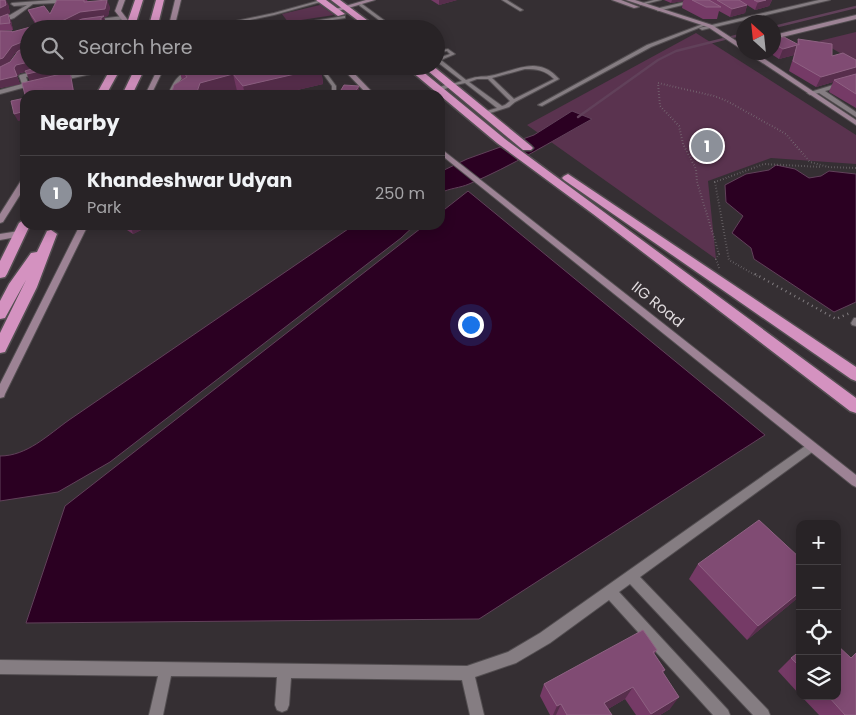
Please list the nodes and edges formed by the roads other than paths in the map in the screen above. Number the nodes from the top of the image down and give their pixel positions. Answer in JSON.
{"nodes":[{"id":1,"x":79,"y":0,"type":"edge"},
{"id":2,"x":122,"y":0,"type":"edge"},
{"id":3,"x":139,"y":0,"type":"edge"},
{"id":4,"x":160,"y":0,"type":"edge"},
{"id":5,"x":178,"y":0,"type":"edge"},
{"id":6,"x":504,"y":0,"type":"edge"},
{"id":7,"x":615,"y":0,"type":"edge"},
{"id":8,"x":659,"y":0,"type":"edge"},
{"id":9,"x":827,"y":0,"type":"edge"},
{"id":10,"x":321,"y":1,"type":"edge"},
{"id":11,"x":625,"y":1,"type":"edge"},
{"id":12,"x":364,"y":2,"type":"edge"},
{"id":13,"x":34,"y":3,"type":"junction"},
{"id":14,"x":14,"y":4,"type":"dead end"},
{"id":15,"x":642,"y":4,"type":"junction"},
{"id":16,"x":337,"y":5,"type":"edge"},
{"id":17,"x":703,"y":6,"type":"edge"},
{"id":18,"x":658,"y":9,"type":"junction"},
{"id":19,"x":521,"y":10,"type":"dead end"},
{"id":20,"x":751,"y":12,"type":"dead end"},
{"id":21,"x":274,"y":14,"type":"junction"},
{"id":22,"x":718,"y":14,"type":"edge"},
{"id":23,"x":756,"y":15,"type":"edge"},
{"id":24,"x":762,"y":15,"type":"edge"},
{"id":25,"x":344,"y":17,"type":"junction"},
{"id":26,"x":856,"y":17,"type":"edge"},
{"id":27,"x":124,"y":18,"type":"joint"},
{"id":28,"x":107,"y":20,"type":"edge"},
{"id":29,"x":133,"y":20,"type":"edge"},
{"id":30,"x":154,"y":20,"type":"edge"},
{"id":31,"x":173,"y":20,"type":"edge"},
{"id":32,"x":244,"y":20,"type":"edge"},
{"id":33,"x":279,"y":20,"type":"edge"},
{"id":34,"x":322,"y":20,"type":"edge"},
{"id":35,"x":352,"y":20,"type":"edge"},
{"id":36,"x":357,"y":20,"type":"edge"},
{"id":37,"x":361,"y":20,"type":"edge"},
{"id":38,"x":384,"y":20,"type":"edge"},
{"id":39,"x":0,"y":21,"type":"edge"},
{"id":40,"x":736,"y":21,"type":"edge"},
{"id":41,"x":730,"y":22,"type":"junction"},
{"id":42,"x":707,"y":28,"type":"junction"},
{"id":43,"x":781,"y":35,"type":"edge"},
{"id":44,"x":736,"y":43,"type":"edge"},
{"id":45,"x":445,"y":50,"type":"edge"},
{"id":46,"x":445,"y":57,"type":"edge"},
{"id":47,"x":761,"y":60,"type":"edge"},
{"id":48,"x":445,"y":66,"type":"edge"},
{"id":49,"x":26,"y":75,"type":"edge"},
{"id":50,"x":76,"y":75,"type":"edge"},
{"id":51,"x":112,"y":75,"type":"edge"},
{"id":52,"x":137,"y":75,"type":"edge"},
{"id":53,"x":158,"y":75,"type":"edge"},
{"id":54,"x":181,"y":75,"type":"edge"},
{"id":55,"x":328,"y":75,"type":"edge"},
{"id":56,"x":352,"y":75,"type":"edge"},
{"id":57,"x":419,"y":75,"type":"edge"},
{"id":58,"x":438,"y":75,"type":"edge"},
{"id":59,"x":489,"y":78,"type":"junction"},
{"id":60,"x":55,"y":79,"type":"edge"},
{"id":61,"x":856,"y":80,"type":"edge"},
{"id":62,"x":45,"y":81,"type":"edge"},
{"id":63,"x":467,"y":81,"type":"junction"},
{"id":64,"x":26,"y":85,"type":"junction"},
{"id":65,"x":451,"y":86,"type":"junction"},
{"id":66,"x":103,"y":90,"type":"edge"},
{"id":67,"x":129,"y":90,"type":"edge"},
{"id":68,"x":151,"y":90,"type":"edge"},
{"id":69,"x":172,"y":90,"type":"edge"},
{"id":70,"x":334,"y":90,"type":"edge"},
{"id":71,"x":367,"y":90,"type":"edge"},
{"id":72,"x":435,"y":90,"type":"edge"},
{"id":73,"x":442,"y":90,"type":"edge"},
{"id":74,"x":820,"y":90,"type":"junction"},
{"id":75,"x":0,"y":92,"type":"edge"},
{"id":76,"x":810,"y":93,"type":"junction"},
{"id":77,"x":445,"y":98,"type":"edge"},
{"id":78,"x":513,"y":101,"type":"junction"},
{"id":79,"x":540,"y":105,"type":"dead end"},
{"id":80,"x":501,"y":108,"type":"junction"},
{"id":81,"x":484,"y":113,"type":"junction"},
{"id":82,"x":856,"y":115,"type":"edge"},
{"id":83,"x":856,"y":123,"type":"edge"},
{"id":84,"x":445,"y":154,"type":"edge"},
{"id":85,"x":535,"y":160,"type":"junction"},
{"id":86,"x":20,"y":190,"type":"edge"},
{"id":87,"x":0,"y":220,"type":"edge"},
{"id":88,"x":20,"y":230,"type":"edge"},
{"id":89,"x":21,"y":230,"type":"edge"},
{"id":90,"x":22,"y":230,"type":"edge"},
{"id":91,"x":53,"y":230,"type":"edge"},
{"id":92,"x":54,"y":230,"type":"edge"},
{"id":93,"x":82,"y":230,"type":"edge"},
{"id":94,"x":0,"y":237,"type":"edge"},
{"id":95,"x":0,"y":260,"type":"edge"},
{"id":96,"x":0,"y":274,"type":"edge"},
{"id":97,"x":0,"y":314,"type":"edge"},
{"id":98,"x":0,"y":348,"type":"edge"},
{"id":99,"x":856,"y":374,"type":"edge"},
{"id":100,"x":0,"y":394,"type":"edge"},
{"id":101,"x":856,"y":407,"type":"edge"},
{"id":102,"x":811,"y":447,"type":"junction"},
{"id":103,"x":856,"y":482,"type":"edge"},
{"id":104,"x":631,"y":576,"type":"junction"},
{"id":105,"x":610,"y":592,"type":"junction"},
{"id":106,"x":0,"y":667,"type":"edge"},
{"id":107,"x":166,"y":669,"type":"junction"},
{"id":108,"x":285,"y":670,"type":"junction"},
{"id":109,"x":467,"y":673,"type":"junction"},
{"id":110,"x":282,"y":705,"type":"dead end"},
{"id":111,"x":156,"y":715,"type":"edge"},
{"id":112,"x":477,"y":715,"type":"edge"},
{"id":113,"x":723,"y":715,"type":"edge"},
{"id":114,"x":763,"y":715,"type":"edge"}],
"edges":[{"from":1,"to":13,"type":"street"},
{"from":2,"to":27,"type":"street"},
{"from":3,"to":29,"type":"highway"},
{"from":4,"to":30,"type":"highway"},
{"from":5,"to":31,"type":"street"},
{"from":6,"to":19,"type":"lane"},
{"from":7,"to":11,"type":"street"},
{"from":8,"to":15,"type":"lane"},
{"from":9,"to":24,"type":"street"},
{"from":10,"to":16,"type":"highway"},
{"from":10,"to":21,"type":"lane"},
{"from":11,"to":15,"type":"street"},
{"from":11,"to":42,"type":"street"},
{"from":12,"to":16,"type":"street"},
{"from":12,"to":37,"type":"highway"},
{"from":12,"to":38,"type":"lane"},
{"from":13,"to":14,"type":"street"},
{"from":13,"to":39,"type":"street"},
{"from":15,"to":18,"type":"street"},
{"from":16,"to":25,"type":"highway"},
{"from":16,"to":36,"type":"highway"},
{"from":17,"to":18,"type":"street"},
{"from":18,"to":42,"type":"street"},
{"from":20,"to":23,"type":"street"},
{"from":21,"to":32,"type":"lane"},
{"from":21,"to":33,"type":"lane"},
{"from":22,"to":41,"type":"street"},
{"from":25,"to":34,"type":"lane"},
{"from":25,"to":35,"type":"highway"},
{"from":26,"to":43,"type":"street"},
{"from":27,"to":28,"type":"street"},
{"from":40,"to":41,"type":"street"},
{"from":41,"to":42,"type":"street"},
{"from":42,"to":44,"type":"street"},
{"from":42,"to":79,"type":"lane"},
{"from":45,"to":46,"type":"lane"},
{"from":47,"to":76,"type":"street"},
{"from":48,"to":63,"type":"lane"},
{"from":49,"to":64,"type":"street"},
{"from":50,"to":60,"type":"street"},
{"from":51,"to":66,"type":"highway"},
{"from":52,"to":67,"type":"highway"},
{"from":53,"to":68,"type":"street"},
{"from":54,"to":69,"type":"lane"},
{"from":55,"to":70,"type":"lane"},
{"from":56,"to":71,"type":"street"},
{"from":57,"to":72,"type":"highway"},
{"from":58,"to":65,"type":"highway"},
{"from":59,"to":63,"type":"lane"},
{"from":59,"to":78,"type":"lane"},
{"from":59,"to":78,"type":"lane"},
{"from":61,"to":74,"type":"street"},
{"from":62,"to":64,"type":"street"},
{"from":63,"to":65,"type":"lane"},
{"from":63,"to":80,"type":"lane"},
{"from":64,"to":75,"type":"street"},
{"from":65,"to":73,"type":"street"},
{"from":65,"to":81,"type":"highway"},
{"from":74,"to":76,"type":"street"},
{"from":74,"to":82,"type":"street"},
{"from":76,"to":83,"type":"street"},
{"from":77,"to":85,"type":"highway"},
{"from":78,"to":80,"type":"lane"},
{"from":80,"to":81,"type":"lane"},
{"from":81,"to":85,"type":"highway"},
{"from":84,"to":102,"type":"street","name":"IIG Road"},
{"from":85,"to":99,"type":"highway"},
{"from":85,"to":101,"type":"highway"},
{"from":86,"to":87,"type":"street"},
{"from":88,"to":94,"type":"street"},
{"from":89,"to":95,"type":"highway"},
{"from":90,"to":96,"type":"highway"},
{"from":91,"to":97,"type":"highway"},
{"from":92,"to":98,"type":"highway"},
{"from":93,"to":100,"type":"street"},
{"from":102,"to":103,"type":"street","name":"IIG Road"},
{"from":102,"to":104,"type":"street"},
{"from":104,"to":105,"type":"street"},
{"from":104,"to":114,"type":"street"},
{"from":105,"to":109,"type":"street"},
{"from":105,"to":113,"type":"street"},
{"from":106,"to":107,"type":"street"},
{"from":107,"to":108,"type":"street"},
{"from":107,"to":111,"type":"street"},
{"from":108,"to":109,"type":"street"},
{"from":108,"to":110,"type":"street"},
{"from":109,"to":112,"type":"street"}]}
